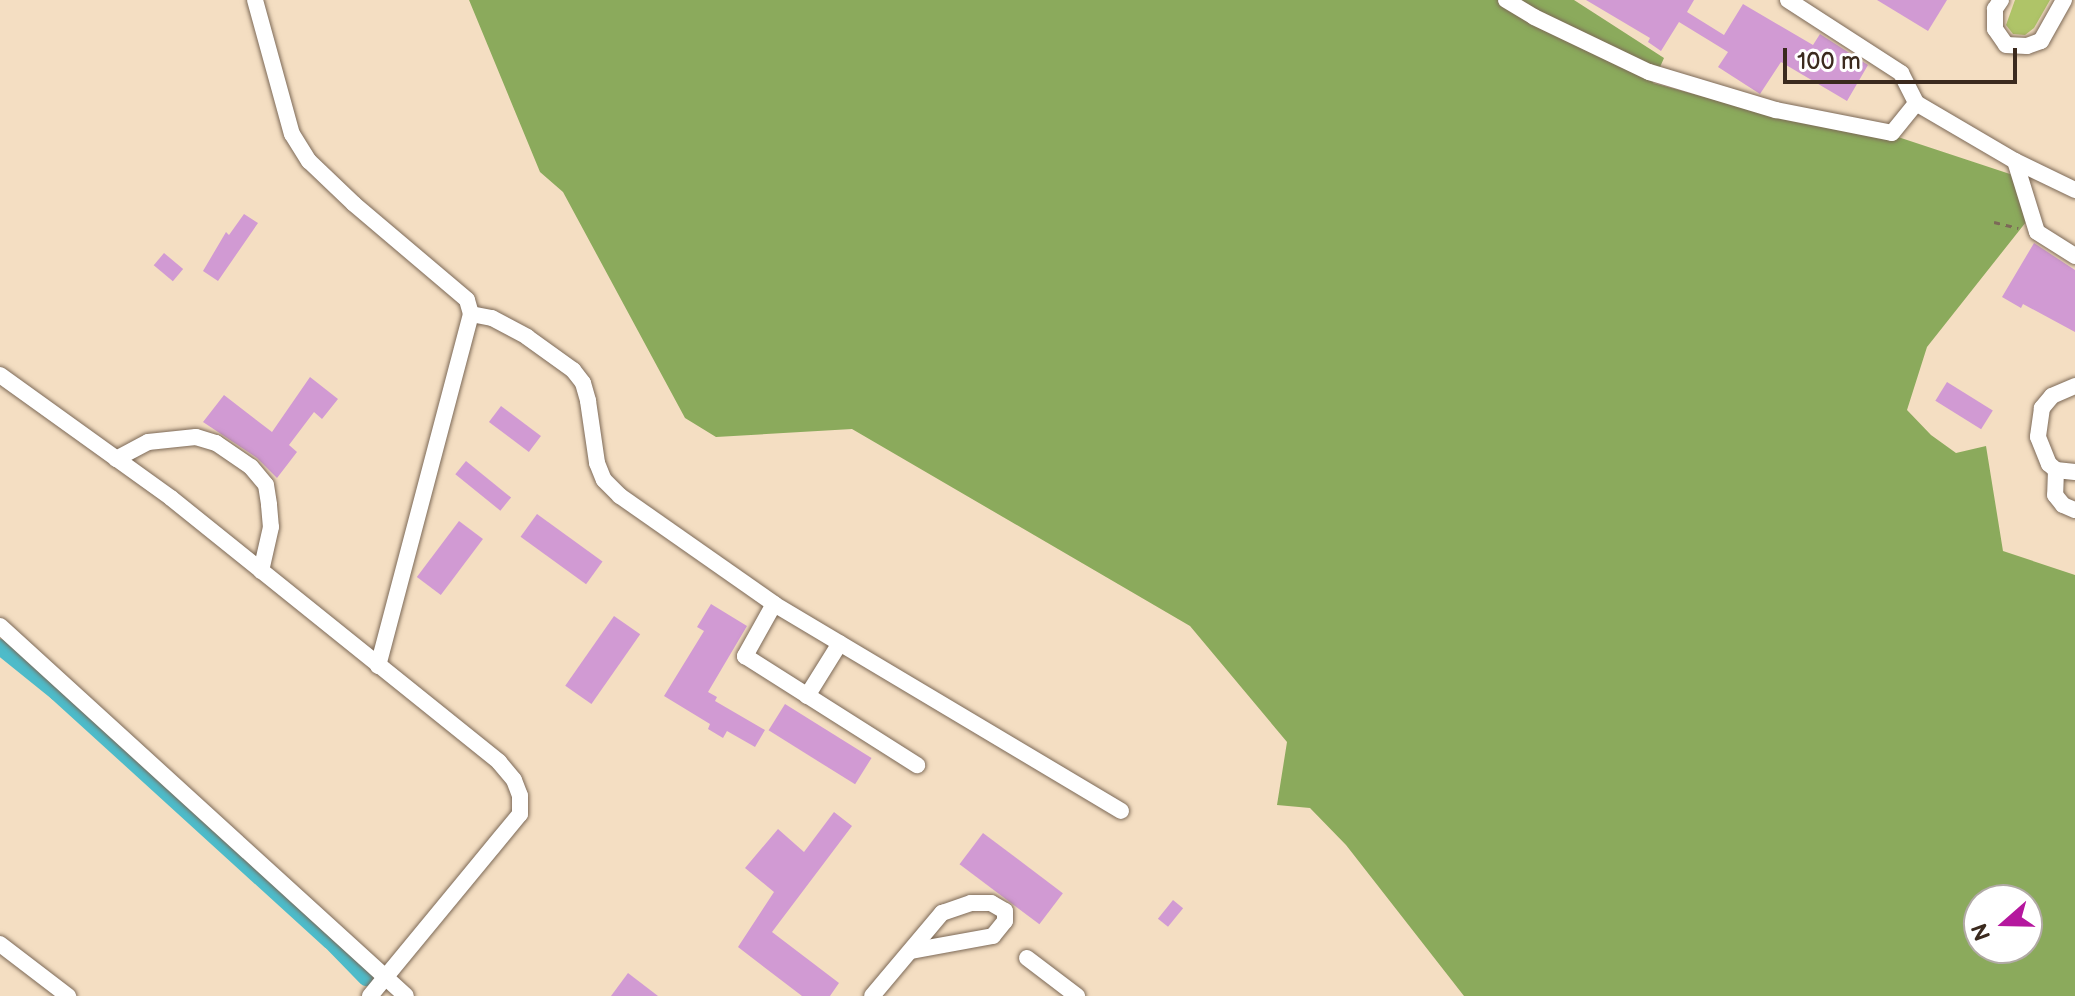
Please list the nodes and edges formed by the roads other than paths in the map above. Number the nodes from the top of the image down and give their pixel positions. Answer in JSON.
{"nodes":[{"id":1,"x":255,"y":0,"type":"edge"},
{"id":2,"x":1506,"y":0,"type":"edge"},
{"id":3,"x":1788,"y":0,"type":"edge"},
{"id":4,"x":2001,"y":0,"type":"edge"},
{"id":5,"x":2064,"y":0,"type":"edge"},
{"id":6,"x":1916,"y":103,"type":"junction"},
{"id":7,"x":2015,"y":161,"type":"junction"},
{"id":8,"x":2075,"y":190,"type":"edge"},
{"id":9,"x":2075,"y":256,"type":"edge"},
{"id":10,"x":471,"y":314,"type":"junction"},
{"id":11,"x":0,"y":375,"type":"edge"},
{"id":12,"x":2075,"y":386,"type":"edge"},
{"id":13,"x":116,"y":459,"type":"junction"},
{"id":14,"x":2056,"y":470,"type":"junction"},
{"id":15,"x":2075,"y":472,"type":"edge"},
{"id":16,"x":2075,"y":510,"type":"edge"},
{"id":17,"x":261,"y":571,"type":"junction"},
{"id":18,"x":774,"y":604,"type":"junction"},
{"id":19,"x":0,"y":626,"type":"edge"},
{"id":20,"x":840,"y":643,"type":"junction"},
{"id":21,"x":378,"y":666,"type":"junction"},
{"id":22,"x":807,"y":696,"type":"junction"},
{"id":23,"x":917,"y":765,"type":"dead end"},
{"id":24,"x":1121,"y":811,"type":"dead end"},
{"id":25,"x":0,"y":944,"type":"edge"},
{"id":26,"x":911,"y":951,"type":"junction"},
{"id":27,"x":1027,"y":958,"type":"dead end"},
{"id":28,"x":386,"y":977,"type":"junction"},
{"id":29,"x":68,"y":996,"type":"edge"},
{"id":30,"x":370,"y":996,"type":"edge"},
{"id":31,"x":406,"y":996,"type":"edge"},
{"id":32,"x":872,"y":996,"type":"edge"},
{"id":33,"x":1077,"y":996,"type":"edge"}],
"edges":[{"from":1,"to":10,"type":"street"},
{"from":2,"to":6,"type":"street"},
{"from":3,"to":6,"type":"street"},
{"from":4,"to":5,"type":"street"},
{"from":6,"to":7,"type":"street"},
{"from":7,"to":8,"type":"street"},
{"from":7,"to":9,"type":"street"},
{"from":10,"to":18,"type":"street"},
{"from":10,"to":21,"type":"street"},
{"from":11,"to":13,"type":"street"},
{"from":12,"to":14,"type":"street"},
{"from":13,"to":17,"type":"street"},
{"from":13,"to":17,"type":"street"},
{"from":14,"to":15,"type":"street"},
{"from":14,"to":16,"type":"street"},
{"from":17,"to":21,"type":"street"},
{"from":18,"to":20,"type":"street"},
{"from":18,"to":22,"type":"street"},
{"from":19,"to":28,"type":"street"},
{"from":20,"to":22,"type":"street"},
{"from":20,"to":24,"type":"street"},
{"from":21,"to":28,"type":"street"},
{"from":22,"to":23,"type":"street"},
{"from":25,"to":29,"type":"street"},
{"from":26,"to":26,"type":"street"},
{"from":26,"to":32,"type":"street"},
{"from":27,"to":33,"type":"street"},
{"from":28,"to":30,"type":"street"},
{"from":28,"to":31,"type":"street"}]}
